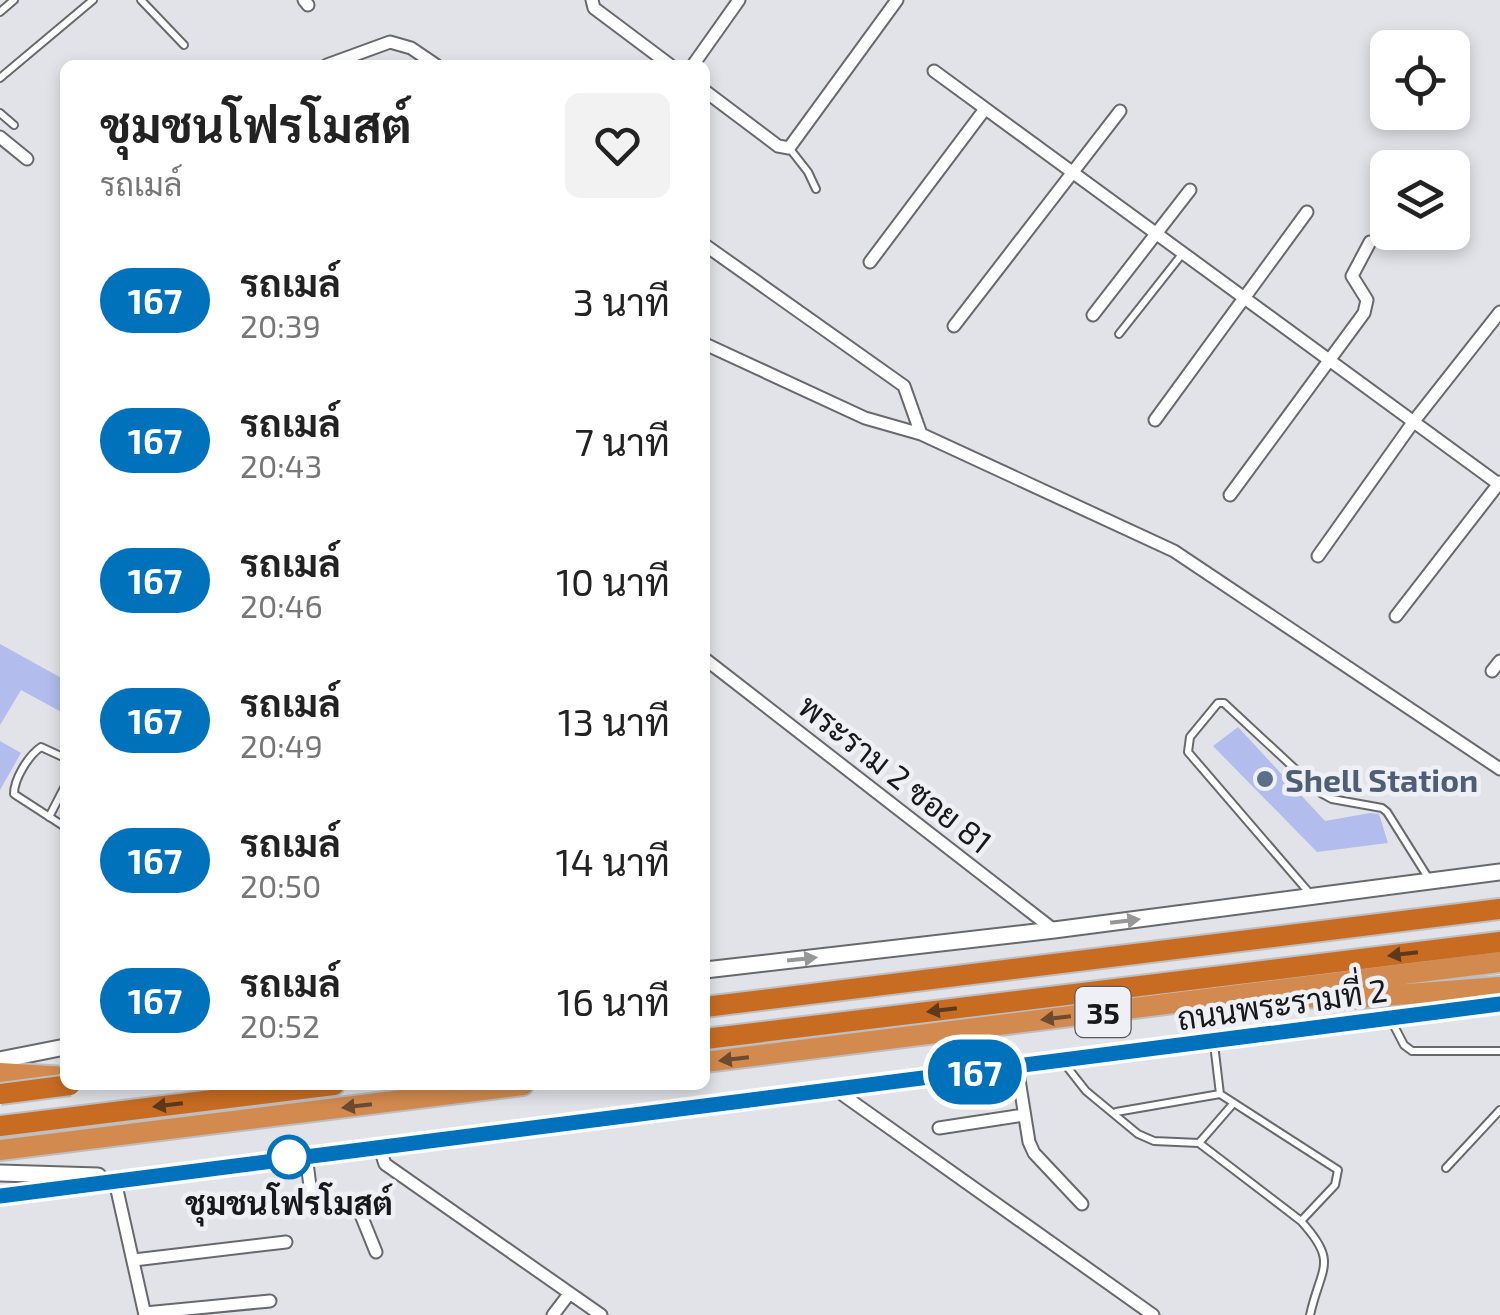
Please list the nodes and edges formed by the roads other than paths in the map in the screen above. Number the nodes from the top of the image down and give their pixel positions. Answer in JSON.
{"nodes":[{"id":1,"x":14,"y":0,"type":"edge"},
{"id":2,"x":93,"y":0,"type":"edge"},
{"id":3,"x":142,"y":0,"type":"edge"},
{"id":4,"x":592,"y":0,"type":"edge"},
{"id":5,"x":739,"y":0,"type":"edge"},
{"id":6,"x":896,"y":0,"type":"edge"},
{"id":7,"x":0,"y":12,"type":"edge"},
{"id":8,"x":184,"y":45,"type":"dead end"},
{"id":9,"x":341,"y":60,"type":"edge"},
{"id":10,"x":428,"y":60,"type":"edge"},
{"id":11,"x":663,"y":60,"type":"edge"},
{"id":12,"x":697,"y":60,"type":"edge"},
{"id":13,"x":934,"y":71,"type":"dead end"},
{"id":14,"x":0,"y":78,"type":"edge"},
{"id":15,"x":710,"y":95,"type":"edge"},
{"id":16,"x":986,"y":109,"type":"junction"},
{"id":17,"x":1120,"y":111,"type":"dead end"},
{"id":18,"x":0,"y":114,"type":"edge"},
{"id":19,"x":14,"y":125,"type":"dead end"},
{"id":20,"x":0,"y":137,"type":"edge"},
{"id":21,"x":789,"y":148,"type":"junction"},
{"id":22,"x":27,"y":159,"type":"dead end"},
{"id":23,"x":1072,"y":172,"type":"junction"},
{"id":24,"x":816,"y":190,"type":"dead end"},
{"id":25,"x":1190,"y":190,"type":"dead end"},
{"id":26,"x":1307,"y":212,"type":"dead end"},
{"id":27,"x":1156,"y":232,"type":"junction"},
{"id":28,"x":1370,"y":242,"type":"dead end"},
{"id":29,"x":710,"y":249,"type":"edge"},
{"id":30,"x":1184,"y":252,"type":"junction"},
{"id":31,"x":870,"y":262,"type":"dead end"},
{"id":32,"x":1246,"y":298,"type":"junction"},
{"id":33,"x":1500,"y":312,"type":"edge"},
{"id":34,"x":1093,"y":315,"type":"dead end"},
{"id":35,"x":954,"y":326,"type":"dead end"},
{"id":36,"x":1119,"y":334,"type":"dead end"},
{"id":37,"x":710,"y":346,"type":"edge"},
{"id":38,"x":1330,"y":361,"type":"junction"},
{"id":39,"x":1155,"y":420,"type":"dead end"},
{"id":40,"x":1414,"y":421,"type":"junction"},
{"id":41,"x":921,"y":434,"type":"junction"},
{"id":42,"x":1500,"y":484,"type":"edge"},
{"id":43,"x":1230,"y":495,"type":"dead end"},
{"id":44,"x":1318,"y":556,"type":"dead end"},
{"id":45,"x":1396,"y":616,"type":"dead end"},
{"id":46,"x":710,"y":663,"type":"edge"},
{"id":47,"x":60,"y":756,"type":"edge"},
{"id":48,"x":1500,"y":769,"type":"edge"},
{"id":49,"x":60,"y":795,"type":"edge"},
{"id":50,"x":49,"y":816,"type":"junction"},
{"id":51,"x":60,"y":824,"type":"edge"},
{"id":52,"x":1500,"y":872,"type":"edge"},
{"id":53,"x":1430,"y":881,"type":"junction"},
{"id":54,"x":1312,"y":896,"type":"junction"},
{"id":55,"x":1500,"y":910,"type":"edge"},
{"id":56,"x":1054,"y":930,"type":"junction"},
{"id":57,"x":1500,"y":942,"type":"edge"},
{"id":58,"x":1500,"y":962,"type":"edge"},
{"id":59,"x":710,"y":969,"type":"edge"},
{"id":60,"x":1500,"y":986,"type":"edge"},
{"id":61,"x":1245,"y":994,"type":"junction"},
{"id":62,"x":1500,"y":1004,"type":"edge"},
{"id":63,"x":710,"y":1006,"type":"edge"},
{"id":64,"x":1390,"y":1019,"type":"junction"},
{"id":65,"x":710,"y":1039,"type":"edge"},
{"id":66,"x":1214,"y":1042,"type":"junction"},
{"id":67,"x":60,"y":1044,"type":"edge"},
{"id":68,"x":60,"y":1045,"type":"edge"},
{"id":69,"x":0,"y":1049,"type":"edge"},
{"id":70,"x":1500,"y":1051,"type":"edge"},
{"id":71,"x":0,"y":1060,"type":"edge"},
{"id":72,"x":710,"y":1061,"type":"edge"},
{"id":73,"x":1063,"y":1061,"type":"junction"},
{"id":74,"x":1017,"y":1066,"type":"junction"},
{"id":75,"x":0,"y":1073,"type":"edge"},
{"id":76,"x":60,"y":1077,"type":"edge"},
{"id":77,"x":60,"y":1086,"type":"edge"},
{"id":78,"x":293,"y":1090,"type":"edge"},
{"id":79,"x":482,"y":1090,"type":"edge"},
{"id":80,"x":836,"y":1090,"type":"junction"},
{"id":81,"x":0,"y":1094,"type":"edge"},
{"id":82,"x":1220,"y":1094,"type":"junction"},
{"id":83,"x":1232,"y":1105,"type":"junction"},
{"id":84,"x":1500,"y":1110,"type":"edge"},
{"id":85,"x":1115,"y":1112,"type":"junction"},
{"id":86,"x":1024,"y":1115,"type":"junction"},
{"id":87,"x":0,"y":1126,"type":"edge"},
{"id":88,"x":939,"y":1128,"type":"dead end"},
{"id":89,"x":126,"y":1134,"type":"junction"},
{"id":90,"x":1200,"y":1143,"type":"junction"},
{"id":91,"x":380,"y":1146,"type":"junction"},
{"id":92,"x":0,"y":1150,"type":"edge"},
{"id":93,"x":306,"y":1155,"type":"junction"},
{"id":94,"x":0,"y":1162,"type":"edge"},
{"id":95,"x":1446,"y":1168,"type":"dead end"},
{"id":96,"x":0,"y":1173,"type":"edge"},
{"id":97,"x":142,"y":1177,"type":"junction"},
{"id":98,"x":115,"y":1181,"type":"junction"},
{"id":99,"x":0,"y":1196,"type":"edge"},
{"id":100,"x":1082,"y":1204,"type":"dead end"},
{"id":101,"x":1300,"y":1221,"type":"junction"},
{"id":102,"x":286,"y":1242,"type":"dead end"},
{"id":103,"x":376,"y":1252,"type":"dead end"},
{"id":104,"x":134,"y":1260,"type":"junction"},
{"id":105,"x":569,"y":1294,"type":"junction"},
{"id":106,"x":270,"y":1302,"type":"dead end"},
{"id":107,"x":145,"y":1314,"type":"edge"},
{"id":108,"x":554,"y":1315,"type":"edge"},
{"id":109,"x":601,"y":1315,"type":"edge"},
{"id":110,"x":1153,"y":1315,"type":"edge"},
{"id":111,"x":1310,"y":1315,"type":"edge"}],
"edges":[{"from":1,"to":7,"type":"lane"},
{"from":2,"to":14,"type":"lane"},
{"from":3,"to":8,"type":"lane"},
{"from":4,"to":11,"type":"street"},
{"from":5,"to":12,"type":"street"},
{"from":6,"to":21,"type":"street"},
{"from":9,"to":10,"type":"street"},
{"from":13,"to":16,"type":"street"},
{"from":15,"to":21,"type":"street"},
{"from":16,"to":23,"type":"street"},
{"from":16,"to":31,"type":"street"},
{"from":17,"to":23,"type":"street"},
{"from":18,"to":19,"type":"lane"},
{"from":20,"to":22,"type":"street"},
{"from":21,"to":24,"type":"lane"},
{"from":23,"to":27,"type":"street"},
{"from":23,"to":35,"type":"street"},
{"from":25,"to":27,"type":"street"},
{"from":26,"to":32,"type":"street"},
{"from":27,"to":30,"type":"street"},
{"from":27,"to":34,"type":"street"},
{"from":28,"to":38,"type":"street"},
{"from":29,"to":41,"type":"street"},
{"from":30,"to":32,"type":"street"},
{"from":30,"to":36,"type":"lane"},
{"from":32,"to":38,"type":"street"},
{"from":32,"to":39,"type":"street"},
{"from":33,"to":40,"type":"street"},
{"from":37,"to":41,"type":"street"},
{"from":38,"to":40,"type":"street"},
{"from":38,"to":43,"type":"street"},
{"from":40,"to":42,"type":"street"},
{"from":40,"to":44,"type":"street"},
{"from":41,"to":48,"type":"street"},
{"from":42,"to":45,"type":"street"},
{"from":46,"to":56,"type":"street","name":"พระราม 2 ซอย 81"},
{"from":47,"to":50,"type":"lane"},
{"from":49,"to":50,"type":"lane"},
{"from":50,"to":51,"type":"lane"},
{"from":52,"to":53,"type":"main road"},
{"from":53,"to":54,"type":"main road"},
{"from":53,"to":54,"type":"lane"},
{"from":56,"to":54,"type":"main road","one_way":true},
{"from":55,"to":63,"type":"highway"},
{"from":59,"to":56,"type":"main road","one_way":true},
{"from":57,"to":65,"type":"highway","one_way":true},
{"from":58,"to":61,"type":"highway","name":"ถนนพระรามที่ 2","number":"35"},
{"from":60,"to":61,"type":"highway"},
{"from":61,"to":72,"type":"highway","name":"ถนนพระรามที่ 2","number":"35","one_way":true},
{"from":62,"to":64,"type":"main road","name":"ถนนพระรามที่ 2","number":"35"},
{"from":64,"to":66,"type":"main road","name":"ถนนพระรามที่ 2","number":"35"},
{"from":64,"to":70,"type":"lane"},
{"from":66,"to":73,"type":"main road","name":"ถนนพระรามที่ 2","number":"35"},
{"from":66,"to":82,"type":"lane"},
{"from":67,"to":69,"type":"main road"},
{"from":68,"to":71,"type":"main road"},
{"from":73,"to":74,"type":"main road","name":"ถนนพระรามที่ 2","number":"35"},
{"from":73,"to":85,"type":"lane"},
{"from":74,"to":80,"type":"main road","name":"ถนนพระรามที่ 2","number":"35"},
{"from":74,"to":86,"type":"street"},
{"from":75,"to":76,"type":"highway"},
{"from":77,"to":81,"type":"highway","bridge":true},
{"from":78,"to":87,"type":"highway","one_way":true},
{"from":79,"to":89,"type":"highway","one_way":true},
{"from":80,"to":91,"type":"main road","name":"ถนนพระรามที่ 2","number":"35"},
{"from":80,"to":110,"type":"street"},
{"from":82,"to":83,"type":"lane"},
{"from":82,"to":85,"type":"lane"},
{"from":83,"to":90,"type":"lane"},
{"from":83,"to":101,"type":"lane"},
{"from":84,"to":95,"type":"lane"},
{"from":85,"to":90,"type":"lane"},
{"from":86,"to":88,"type":"street"},
{"from":86,"to":100,"type":"street"},
{"from":89,"to":92,"type":"highway"},
{"from":89,"to":94,"type":"highway"},
{"from":90,"to":101,"type":"lane"},
{"from":91,"to":93,"type":"main road","name":"ถนนพระรามที่ 2","number":"35"},
{"from":91,"to":105,"type":"street"},
{"from":93,"to":97,"type":"main road","name":"ถนนพระรามที่ 2","number":"35"},
{"from":93,"to":103,"type":"street"},
{"from":96,"to":97,"type":"main road"},
{"from":97,"to":98,"type":"main road","name":"ถนนพระรามที่ 2","number":"35"},
{"from":98,"to":99,"type":"main road","name":"ถนนพระรามที่ 2","number":"35"},
{"from":98,"to":104,"type":"street"},
{"from":101,"to":111,"type":"lane"},
{"from":102,"to":104,"type":"street"},
{"from":104,"to":107,"type":"street"},
{"from":105,"to":108,"type":"street"},
{"from":105,"to":109,"type":"street"},
{"from":106,"to":107,"type":"street"}]}
